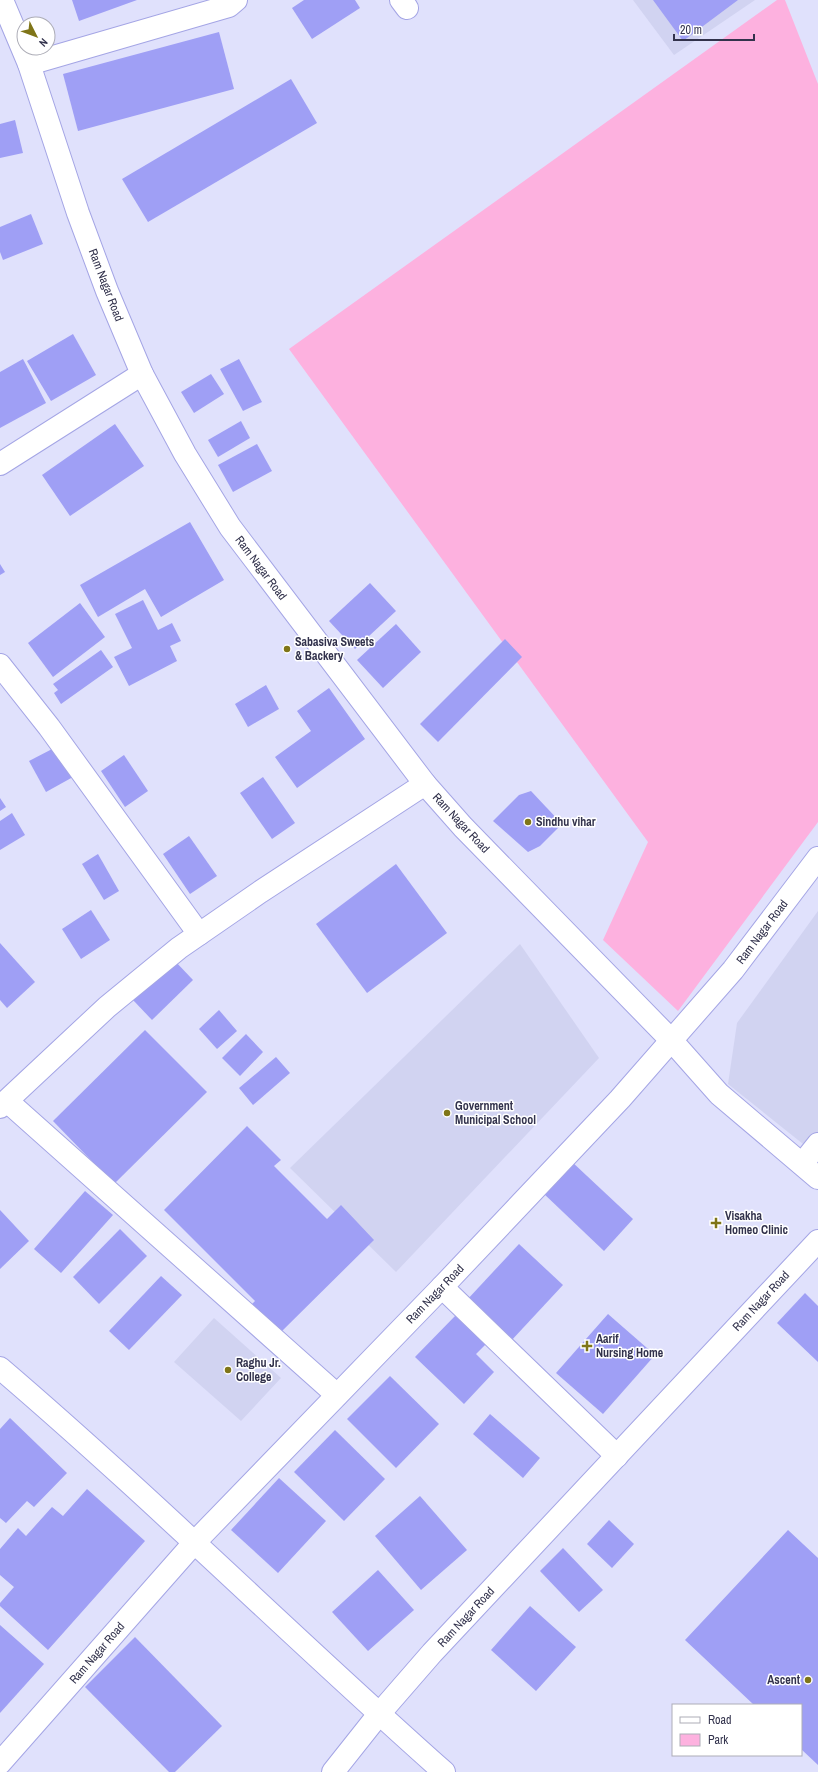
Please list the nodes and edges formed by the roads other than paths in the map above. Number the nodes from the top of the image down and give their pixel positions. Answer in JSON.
{"nodes":[{"id":1,"x":2,"y":0,"type":"edge"},
{"id":2,"x":236,"y":0,"type":"edge"},
{"id":3,"x":30,"y":64,"type":"junction"},
{"id":4,"x":142,"y":374,"type":"junction"},
{"id":5,"x":0,"y":464,"type":"edge"},
{"id":6,"x":0,"y":665,"type":"edge"},
{"id":7,"x":425,"y":784,"type":"junction"},
{"id":8,"x":818,"y":858,"type":"edge"},
{"id":9,"x":199,"y":934,"type":"junction"},
{"id":10,"x":672,"y":1041,"type":"junction"},
{"id":11,"x":4,"y":1104,"type":"edge"},
{"id":12,"x":818,"y":1144,"type":"edge"},
{"id":13,"x":810,"y":1171,"type":"edge"},
{"id":14,"x":818,"y":1241,"type":"edge"},
{"id":15,"x":442,"y":1287,"type":"junction"},
{"id":16,"x":0,"y":1368,"type":"edge"},
{"id":17,"x":337,"y":1395,"type":"junction"},
{"id":18,"x":617,"y":1456,"type":"junction"},
{"id":19,"x":194,"y":1543,"type":"junction"},
{"id":20,"x":379,"y":1714,"type":"junction"},
{"id":21,"x":0,"y":1763,"type":"edge"},
{"id":22,"x":333,"y":1772,"type":"edge"},
{"id":23,"x":444,"y":1772,"type":"edge"}],
"edges":[{"from":1,"to":3,"type":"street","name":"Ram Nagar Road"},
{"from":2,"to":3,"type":"street"},
{"from":3,"to":4,"type":"street","name":"Ram Nagar Road"},
{"from":4,"to":5,"type":"street"},
{"from":4,"to":7,"type":"street","name":"Ram Nagar Road"},
{"from":6,"to":9,"type":"street"},
{"from":7,"to":9,"type":"street"},
{"from":7,"to":10,"type":"street","name":"Ram Nagar Road"},
{"from":8,"to":10,"type":"street","name":"Ram Nagar Road"},
{"from":9,"to":11,"type":"street"},
{"from":10,"to":13,"type":"street"},
{"from":10,"to":15,"type":"street","name":"Ram Nagar Road"},
{"from":11,"to":17,"type":"street"},
{"from":12,"to":13,"type":"street"},
{"from":14,"to":18,"type":"street","name":"Ram Nagar Road"},
{"from":15,"to":17,"type":"street","name":"Ram Nagar Road"},
{"from":15,"to":18,"type":"street"},
{"from":16,"to":19,"type":"street"},
{"from":17,"to":19,"type":"street","name":"Ram Nagar Road"},
{"from":18,"to":20,"type":"street","name":"Ram Nagar Road"},
{"from":19,"to":20,"type":"street"},
{"from":19,"to":21,"type":"street","name":"Ram Nagar Road"},
{"from":20,"to":22,"type":"street","name":"Ram Nagar Road"},
{"from":20,"to":23,"type":"street"}]}
